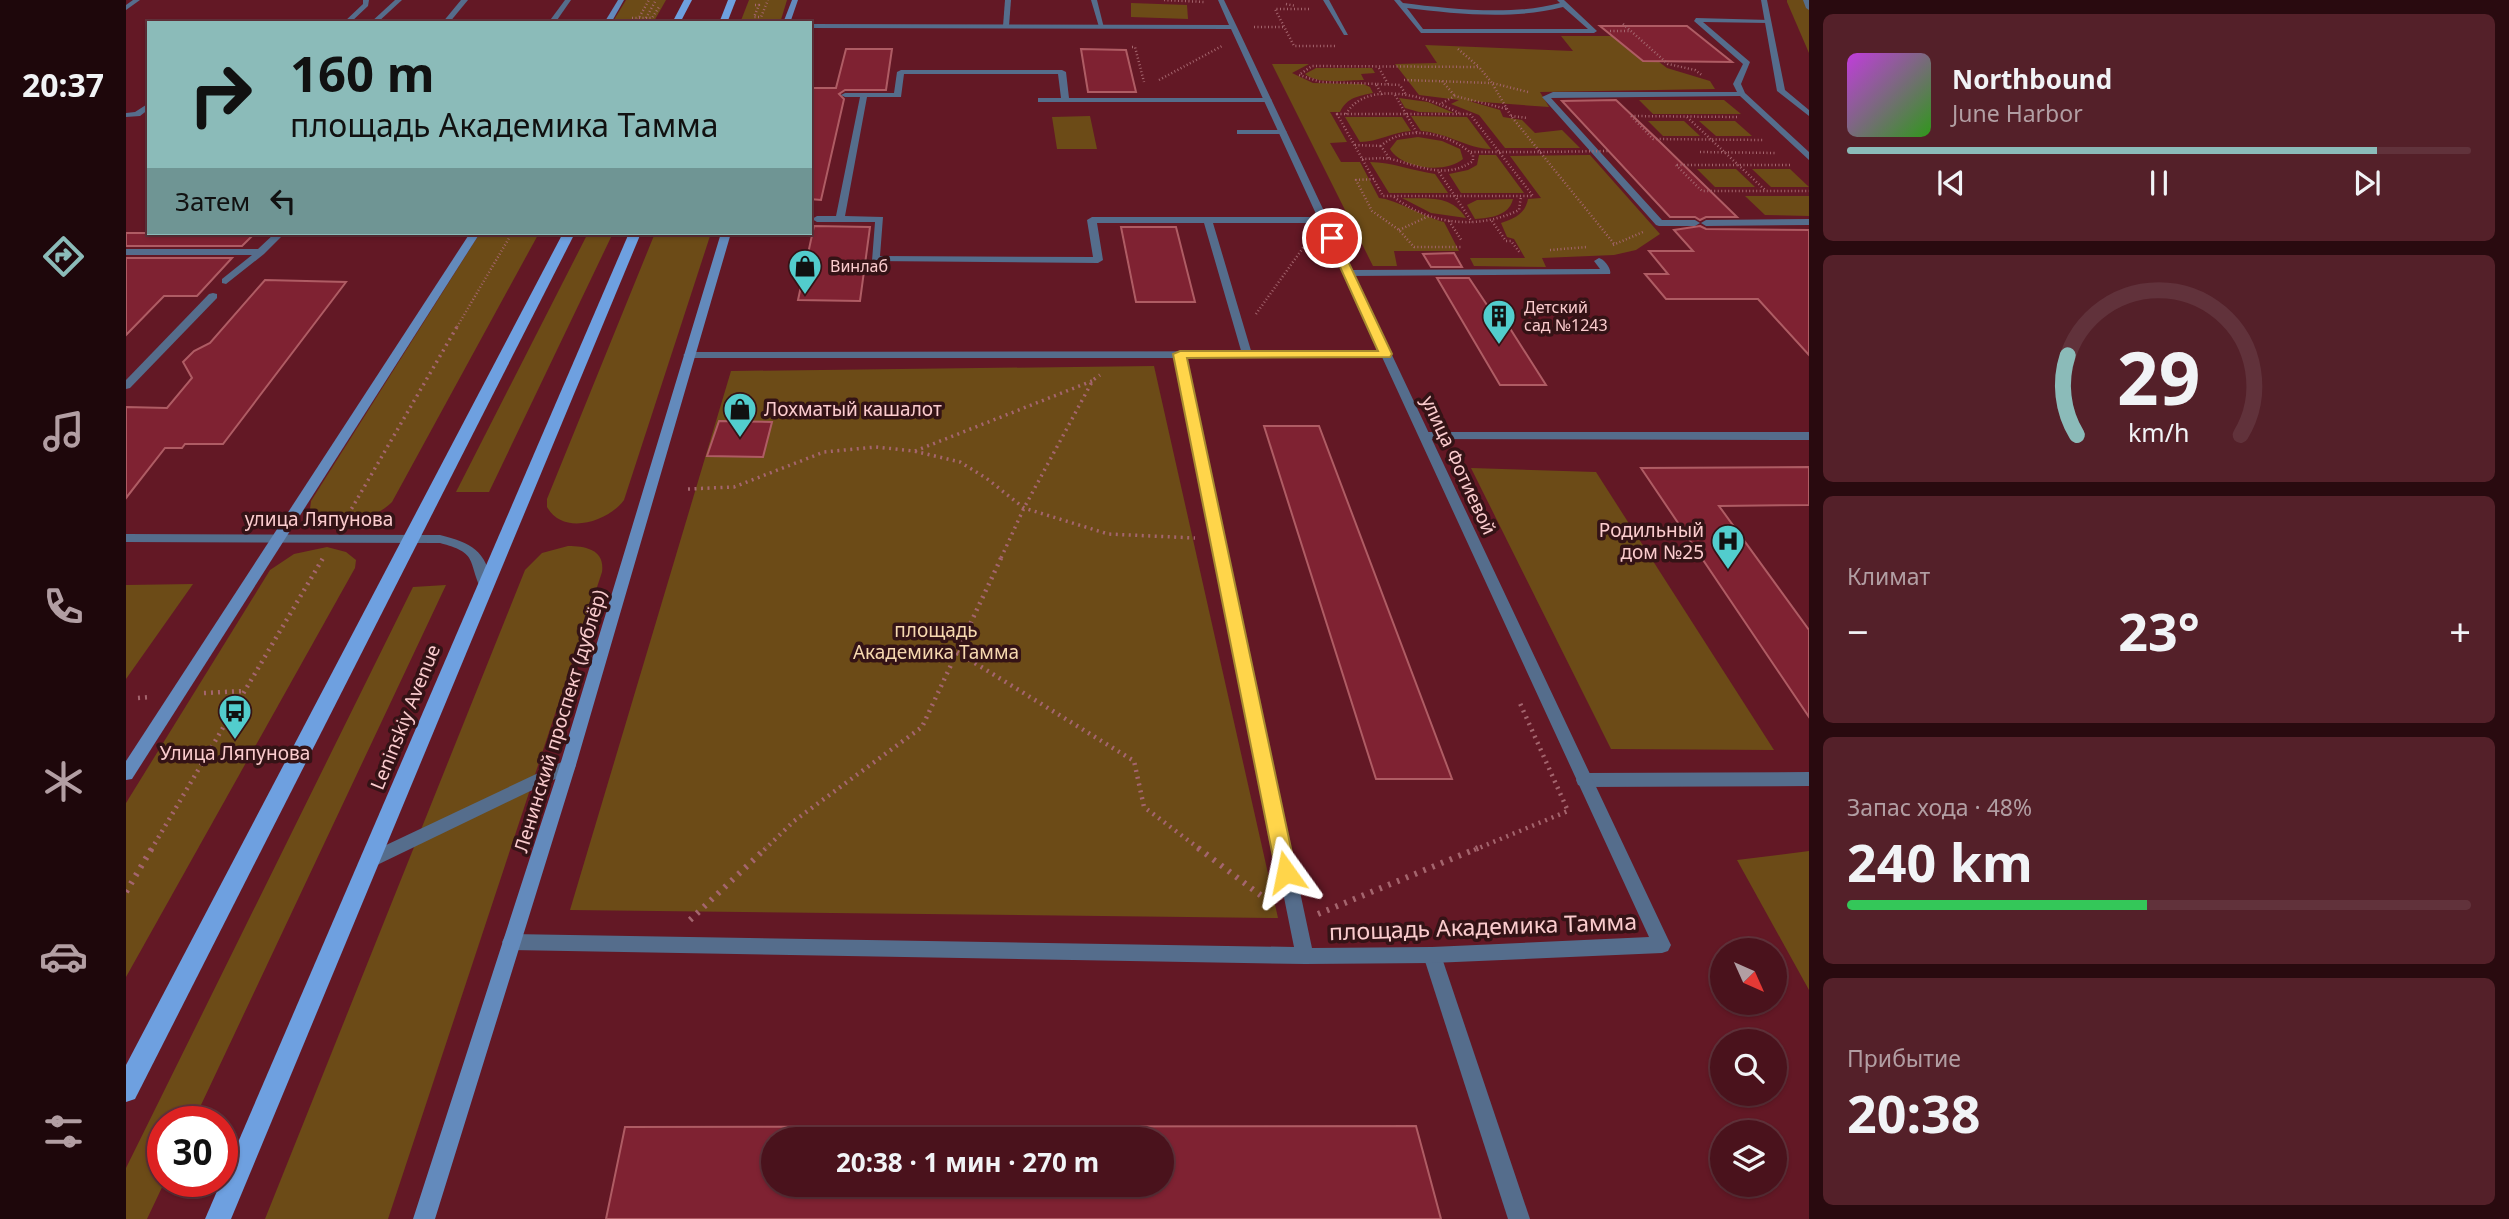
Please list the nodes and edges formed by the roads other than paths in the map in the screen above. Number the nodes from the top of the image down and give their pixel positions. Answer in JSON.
{"nodes":[{"id":1,"x":137,"y":0,"type":"edge"},
{"id":2,"x":366,"y":0,"type":"edge"},
{"id":3,"x":399,"y":0,"type":"edge"},
{"id":4,"x":465,"y":0,"type":"edge"},
{"id":5,"x":568,"y":0,"type":"edge"},
{"id":6,"x":621,"y":0,"type":"edge"},
{"id":7,"x":688,"y":0,"type":"edge"},
{"id":8,"x":732,"y":0,"type":"edge"},
{"id":9,"x":794,"y":0,"type":"edge"},
{"id":10,"x":1007,"y":0,"type":"edge"},
{"id":11,"x":1094,"y":0,"type":"edge"},
{"id":12,"x":1326,"y":0,"type":"edge"},
{"id":13,"x":1765,"y":0,"type":"edge"},
{"id":14,"x":1807,"y":0,"type":"edge"},
{"id":15,"x":1215,"y":1,"type":"edge"},
{"id":16,"x":1398,"y":2,"type":"edge"},
{"id":17,"x":1562,"y":2,"type":"edge"},
{"id":18,"x":126,"y":8,"type":"edge"},
{"id":19,"x":1809,"y":8,"type":"edge"},
{"id":20,"x":348,"y":21,"type":"edge"},
{"id":21,"x":375,"y":21,"type":"edge"},
{"id":22,"x":447,"y":21,"type":"edge"},
{"id":23,"x":552,"y":21,"type":"edge"},
{"id":24,"x":608,"y":21,"type":"edge"},
{"id":25,"x":677,"y":21,"type":"edge"},
{"id":26,"x":724,"y":21,"type":"edge"},
{"id":27,"x":787,"y":21,"type":"edge"},
{"id":28,"x":1768,"y":21,"type":"junction"},
{"id":29,"x":812,"y":26,"type":"edge"},
{"id":30,"x":1006,"y":26,"type":"junction"},
{"id":31,"x":1102,"y":27,"type":"junction"},
{"id":32,"x":1240,"y":30,"type":"junction"},
{"id":33,"x":1346,"y":34,"type":"road end"},
{"id":34,"x":1742,"y":94,"type":"junction"},
{"id":35,"x":845,"y":95,"type":"dead end"},
{"id":36,"x":864,"y":95,"type":"junction"},
{"id":37,"x":898,"y":95,"type":"junction"},
{"id":38,"x":1041,"y":100,"type":"dead end"},
{"id":39,"x":1065,"y":100,"type":"junction"},
{"id":40,"x":1268,"y":100,"type":"junction"},
{"id":41,"x":907,"y":101,"type":"dead end"},
{"id":42,"x":147,"y":106,"type":"edge"},
{"id":43,"x":1809,"y":114,"type":"edge"},
{"id":44,"x":126,"y":115,"type":"edge"},
{"id":45,"x":1240,"y":132,"type":"dead end"},
{"id":46,"x":1283,"y":132,"type":"junction"},
{"id":47,"x":1807,"y":155,"type":"edge"},
{"id":48,"x":817,"y":219,"type":"dead end"},
{"id":49,"x":840,"y":219,"type":"junction"},
{"id":50,"x":1208,"y":220,"type":"junction"},
{"id":51,"x":1324,"y":220,"type":"junction"},
{"id":52,"x":1809,"y":222,"type":"edge"},
{"id":53,"x":1695,"y":223,"type":"dead end"},
{"id":54,"x":1706,"y":223,"type":"dead end"},
{"id":55,"x":278,"y":235,"type":"edge"},
{"id":56,"x":474,"y":235,"type":"edge"},
{"id":57,"x":568,"y":235,"type":"edge"},
{"id":58,"x":634,"y":235,"type":"edge"},
{"id":59,"x":725,"y":235,"type":"edge"},
{"id":60,"x":126,"y":252,"type":"edge"},
{"id":61,"x":261,"y":252,"type":"junction"},
{"id":62,"x":1599,"y":261,"type":"dead end"},
{"id":63,"x":1349,"y":274,"type":"junction"},
{"id":64,"x":226,"y":281,"type":"dead end"},
{"id":65,"x":212,"y":296,"type":"dead end"},
{"id":66,"x":1180,"y":354,"type":"junction"},
{"id":67,"x":1247,"y":354,"type":"junction"},
{"id":68,"x":1386,"y":354,"type":"junction"},
{"id":69,"x":688,"y":355,"type":"junction"},
{"id":70,"x":126,"y":386,"type":"edge"},
{"id":71,"x":1424,"y":436,"type":"junction"},
{"id":72,"x":1809,"y":436,"type":"edge"},
{"id":73,"x":126,"y":538,"type":"edge"},
{"id":74,"x":277,"y":538,"type":"junction"},
{"id":75,"x":412,"y":539,"type":"junction"},
{"id":76,"x":485,"y":584,"type":"junction"},
{"id":77,"x":569,"y":765,"type":"junction"},
{"id":78,"x":126,"y":774,"type":"edge"},
{"id":79,"x":1584,"y":779,"type":"junction"},
{"id":80,"x":1809,"y":779,"type":"edge"},
{"id":81,"x":371,"y":860,"type":"junction"},
{"id":82,"x":511,"y":942,"type":"junction"},
{"id":83,"x":1662,"y":945,"type":"joint"},
{"id":84,"x":1305,"y":956,"type":"junction"},
{"id":85,"x":1432,"y":956,"type":"junction"},
{"id":86,"x":126,"y":1090,"type":"edge"},
{"id":87,"x":218,"y":1219,"type":"edge"},
{"id":88,"x":424,"y":1219,"type":"edge"},
{"id":89,"x":1519,"y":1219,"type":"edge"}],
"edges":[{"from":1,"to":18,"type":"street"},
{"from":2,"to":20,"type":"street"},
{"from":3,"to":21,"type":"street"},
{"from":4,"to":22,"type":"street"},
{"from":5,"to":23,"type":"street"},
{"from":6,"to":24,"type":"street"},
{"from":7,"to":25,"type":"main road"},
{"from":8,"to":26,"type":"main road"},
{"from":9,"to":27,"type":"street"},
{"from":10,"to":30,"type":"street"},
{"from":11,"to":31,"type":"street"},
{"from":12,"to":33,"type":"street"},
{"from":13,"to":28,"type":"street"},
{"from":14,"to":19,"type":"street"},
{"from":15,"to":32,"type":"street","name":"улица Фотиевой"},
{"from":16,"to":17,"type":"street"},
{"from":16,"to":17,"type":"street"},
{"from":28,"to":34,"type":"street"},
{"from":28,"to":43,"type":"street"},
{"from":29,"to":30,"type":"street"},
{"from":30,"to":31,"type":"street"},
{"from":31,"to":32,"type":"street"},
{"from":32,"to":40,"type":"street","name":"улица Фотиевой"},
{"from":34,"to":47,"type":"street"},
{"from":34,"to":53,"type":"street"},
{"from":35,"to":36,"type":"street"},
{"from":36,"to":37,"type":"street"},
{"from":36,"to":49,"type":"street"},
{"from":37,"to":39,"type":"street"},
{"from":37,"to":41,"type":"street"},
{"from":38,"to":39,"type":"street"},
{"from":39,"to":40,"type":"street"},
{"from":40,"to":46,"type":"street","name":"улица Фотиевой"},
{"from":42,"to":44,"type":"street"},
{"from":45,"to":46,"type":"street"},
{"from":46,"to":51,"type":"street","name":"улица Фотиевой"},
{"from":48,"to":49,"type":"street"},
{"from":49,"to":50,"type":"street"},
{"from":50,"to":51,"type":"street"},
{"from":50,"to":67,"type":"street"},
{"from":51,"to":63,"type":"street","name":"улица Фотиевой"},
{"from":52,"to":54,"type":"street"},
{"from":55,"to":61,"type":"street"},
{"from":56,"to":74,"type":"street"},
{"from":57,"to":75,"type":"main road"},
{"from":58,"to":76,"type":"main road","name":"Leninskiy Avenue"},
{"from":59,"to":69,"type":"street","name":"Ленинский проспект (дублёр)"},
{"from":60,"to":61,"type":"street"},
{"from":61,"to":64,"type":"street"},
{"from":62,"to":63,"type":"street"},
{"from":63,"to":68,"type":"street","name":"улица Фотиевой"},
{"from":65,"to":70,"type":"street"},
{"from":66,"to":67,"type":"street"},
{"from":66,"to":69,"type":"street"},
{"from":66,"to":84,"type":"street","name":"площадь Академика Тамма"},
{"from":67,"to":68,"type":"street"},
{"from":68,"to":71,"type":"street","name":"улица Фотиевой"},
{"from":69,"to":77,"type":"street","name":"Ленинский проспект (дублёр)"},
{"from":71,"to":72,"type":"street"},
{"from":71,"to":79,"type":"street","name":"улица Фотиевой"},
{"from":73,"to":74,"type":"street","name":"улица Ляпунова"},
{"from":74,"to":75,"type":"street","name":"улица Ляпунова"},
{"from":74,"to":78,"type":"street"},
{"from":75,"to":76,"type":"street","name":"улица Ляпунова"},
{"from":75,"to":86,"type":"main road"},
{"from":76,"to":81,"type":"main road","name":"Leninskiy Avenue"},
{"from":77,"to":81,"type":"street"},
{"from":77,"to":82,"type":"street","name":"Ленинский проспект (дублёр)"},
{"from":79,"to":80,"type":"street"},
{"from":79,"to":83,"type":"street","name":"улица Фотиевой"},
{"from":81,"to":87,"type":"main road","name":"Leninskiy Avenue"},
{"from":82,"to":84,"type":"street","name":"площадь Академика Тамма"},
{"from":82,"to":88,"type":"street","name":"Ленинский проспект (дублёр)"},
{"from":83,"to":85,"type":"street","name":"площадь Академика Тамма"},
{"from":84,"to":85,"type":"street","name":"площадь Академика Тамма"},
{"from":85,"to":89,"type":"street"}]}
